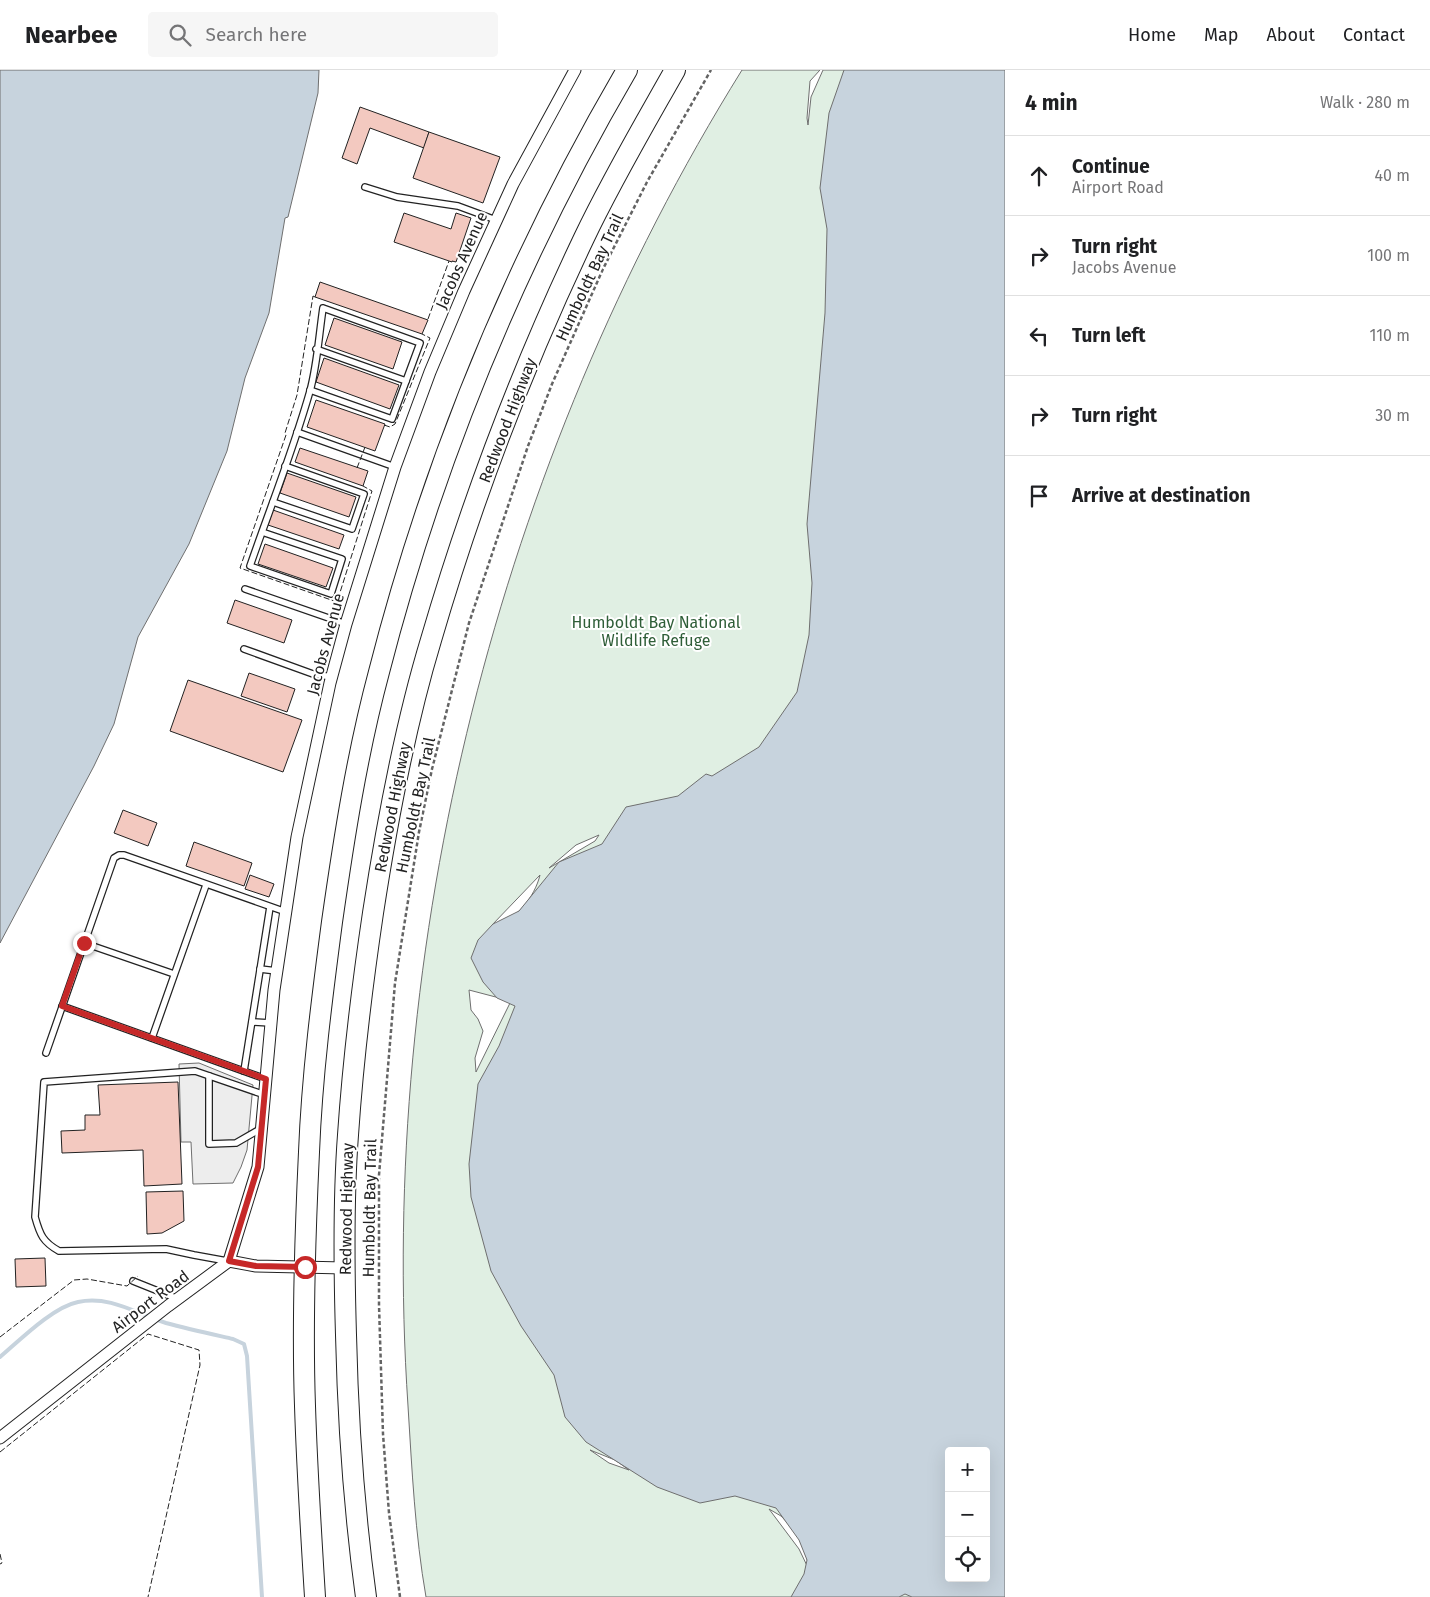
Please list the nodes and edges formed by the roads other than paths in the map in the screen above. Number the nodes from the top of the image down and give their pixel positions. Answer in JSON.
{"nodes":[{"id":1,"x":575,"y":70,"type":"edge"},
{"id":2,"x":626,"y":70,"type":"edge"},
{"id":3,"x":675,"y":70,"type":"edge"},
{"id":4,"x":365,"y":186,"type":"dead end"},
{"id":5,"x":496,"y":220,"type":"junction"},
{"id":6,"x":316,"y":349,"type":"junction"},
{"id":7,"x":406,"y":381,"type":"junction"},
{"id":8,"x":310,"y":390,"type":"junction"},
{"id":9,"x":297,"y":432,"type":"junction"},
{"id":10,"x":285,"y":466,"type":"junction"},
{"id":11,"x":395,"y":467,"type":"junction"},
{"id":12,"x":273,"y":502,"type":"junction"},
{"id":13,"x":262,"y":532,"type":"junction"},
{"id":14,"x":245,"y":589,"type":"dead end"},
{"id":15,"x":346,"y":624,"type":"junction"},
{"id":16,"x":244,"y":649,"type":"dead end"},
{"id":17,"x":332,"y":677,"type":"junction"},
{"id":18,"x":206,"y":885,"type":"junction"},
{"id":19,"x":270,"y":907,"type":"junction"},
{"id":20,"x":286,"y":912,"type":"junction"},
{"id":21,"x":84,"y":943,"type":"junction"},
{"id":22,"x":260,"y":969,"type":"junction"},
{"id":23,"x":277,"y":971,"type":"junction"},
{"id":24,"x":174,"y":974,"type":"junction"},
{"id":25,"x":62,"y":1006,"type":"junction"},
{"id":26,"x":252,"y":1022,"type":"junction"},
{"id":27,"x":271,"y":1023,"type":"junction"},
{"id":28,"x":152,"y":1038,"type":"junction"},
{"id":29,"x":46,"y":1053,"type":"dead end"},
{"id":30,"x":244,"y":1071,"type":"junction"},
{"id":31,"x":209,"y":1076,"type":"junction"},
{"id":32,"x":266,"y":1079,"type":"junction"},
{"id":33,"x":265,"y":1095,"type":"junction"},
{"id":34,"x":262,"y":1128,"type":"junction"},
{"id":35,"x":229,"y":1261,"type":"junction"},
{"id":36,"x":305,"y":1267,"type":"junction"},
{"id":37,"x":344,"y":1268,"type":"junction"},
{"id":38,"x":133,"y":1281,"type":"dead end"},
{"id":39,"x":178,"y":1299,"type":"junction"},
{"id":40,"x":0,"y":1438,"type":"edge"},
{"id":41,"x":315,"y":1597,"type":"edge"},
{"id":42,"x":366,"y":1597,"type":"edge"}],
"edges":[{"from":1,"to":5,"type":"street","name":"Jacobs Avenue"},
{"from":2,"to":36,"type":"highway"},
{"from":3,"to":37,"type":"highway","name":"Redwood Highway"},
{"from":4,"to":5,"type":"lane"},
{"from":5,"to":11,"type":"street","name":"Jacobs Avenue"},
{"from":6,"to":7,"type":"lane"},
{"from":6,"to":7,"type":"lane"},
{"from":6,"to":8,"type":"lane"},
{"from":7,"to":8,"type":"lane"},
{"from":8,"to":9,"type":"lane"},
{"from":9,"to":10,"type":"lane"},
{"from":9,"to":11,"type":"lane"},
{"from":10,"to":12,"type":"lane"},
{"from":10,"to":12,"type":"lane"},
{"from":11,"to":15,"type":"street","name":"Jacobs Avenue"},
{"from":12,"to":13,"type":"lane"},
{"from":13,"to":13,"type":"lane"},
{"from":14,"to":15,"type":"lane"},
{"from":15,"to":17,"type":"street","name":"Jacobs Avenue"},
{"from":16,"to":17,"type":"lane"},
{"from":17,"to":20,"type":"street","name":"Jacobs Avenue"},
{"from":18,"to":19,"type":"lane"},
{"from":18,"to":21,"type":"lane"},
{"from":18,"to":24,"type":"lane"},
{"from":19,"to":20,"type":"lane"},
{"from":19,"to":22,"type":"lane"},
{"from":20,"to":23,"type":"street","name":"Jacobs Avenue"},
{"from":21,"to":24,"type":"lane"},
{"from":21,"to":25,"type":"lane"},
{"from":22,"to":23,"type":"lane"},
{"from":22,"to":26,"type":"lane"},
{"from":23,"to":27,"type":"street","name":"Jacobs Avenue"},
{"from":24,"to":28,"type":"lane"},
{"from":25,"to":28,"type":"lane"},
{"from":25,"to":29,"type":"lane"},
{"from":26,"to":27,"type":"lane"},
{"from":26,"to":30,"type":"lane"},
{"from":27,"to":32,"type":"street","name":"Jacobs Avenue"},
{"from":28,"to":30,"type":"lane"},
{"from":30,"to":32,"type":"lane"},
{"from":31,"to":33,"type":"lane"},
{"from":31,"to":34,"type":"lane"},
{"from":31,"to":35,"type":"lane"},
{"from":32,"to":33,"type":"street","name":"Jacobs Avenue"},
{"from":33,"to":34,"type":"street","name":"Jacobs Avenue"},
{"from":34,"to":35,"type":"street","name":"Jacobs Avenue"},
{"from":35,"to":36,"type":"street"},
{"from":35,"to":39,"type":"street","name":"Airport Road"},
{"from":36,"to":37,"type":"street"},
{"from":36,"to":41,"type":"highway"},
{"from":37,"to":42,"type":"highway","name":"Redwood Highway"},
{"from":38,"to":39,"type":"lane"},
{"from":39,"to":40,"type":"street","name":"Airport Road"}]}
